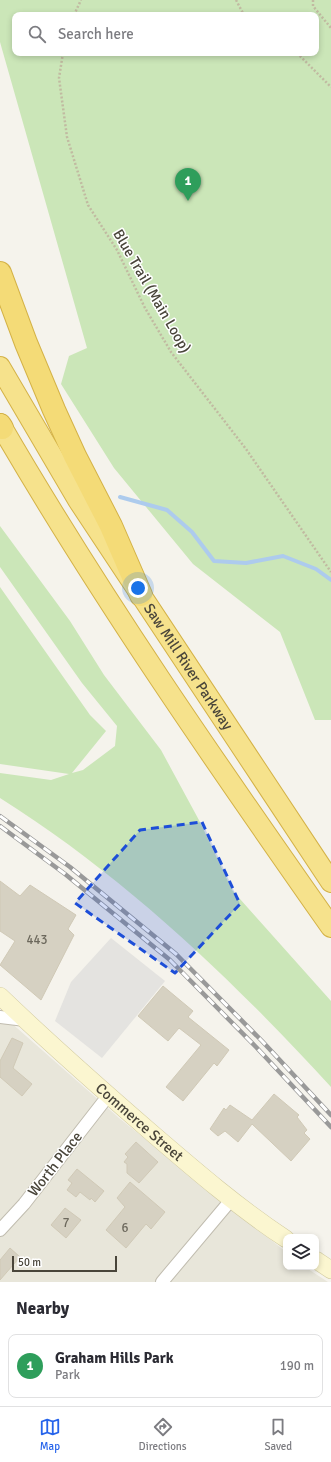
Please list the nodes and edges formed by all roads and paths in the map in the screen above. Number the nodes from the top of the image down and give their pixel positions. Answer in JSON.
{"nodes":[{"id":1,"x":81,"y":0,"type":"edge"},
{"id":2,"x":236,"y":0,"type":"edge"},
{"id":3,"x":313,"y":0,"type":"edge"},
{"id":4,"x":75,"y":12,"type":"edge"},
{"id":5,"x":242,"y":12,"type":"edge"},
{"id":6,"x":318,"y":12,"type":"edge"},
{"id":7,"x":319,"y":13,"type":"edge"},
{"id":8,"x":331,"y":28,"type":"edge"},
{"id":9,"x":63,"y":56,"type":"edge"},
{"id":10,"x":300,"y":56,"type":"edge"},
{"id":11,"x":331,"y":87,"type":"edge"},
{"id":12,"x":0,"y":273,"type":"edge"},
{"id":13,"x":0,"y":367,"type":"edge"},
{"id":14,"x":1,"y":426,"type":"edge"},
{"id":15,"x":331,"y":572,"type":"edge"},
{"id":16,"x":141,"y":595,"type":"junction"},
{"id":17,"x":331,"y":882,"type":"edge"},
{"id":18,"x":331,"y":927,"type":"edge"},
{"id":19,"x":0,"y":996,"type":"edge"},
{"id":20,"x":0,"y":1017,"type":"edge"},
{"id":21,"x":25,"y":1020,"type":"junction"},
{"id":22,"x":108,"y":1096,"type":"junction"},
{"id":23,"x":231,"y":1200,"type":"junction"},
{"id":24,"x":0,"y":1230,"type":"edge"},
{"id":25,"x":283,"y":1237,"type":"edge"},
{"id":26,"x":319,"y":1262,"type":"edge"},
{"id":27,"x":331,"y":1270,"type":"edge"},
{"id":28,"x":162,"y":1282,"type":"edge"}],
"edges":[{"from":1,"to":4,"type":"path"},
{"from":2,"to":5,"type":"path"},
{"from":3,"to":6,"type":"path"},
{"from":7,"to":8,"type":"path"},
{"from":9,"to":15,"type":"path","name":"Blue Trail (Main Loop)"},
{"from":10,"to":11,"type":"path"},
{"from":12,"to":16,"type":"highway"},
{"from":13,"to":16,"type":"highway","name":"Saw Mill River Parkway"},
{"from":14,"to":18,"type":"highway","name":"Saw Mill River Parkway"},
{"from":16,"to":17,"type":"highway","name":"Saw Mill River Parkway"},
{"from":19,"to":21,"type":"main road","name":"Commerce Street"},
{"from":20,"to":21,"type":"street"},
{"from":21,"to":22,"type":"main road","name":"Commerce Street"},
{"from":22,"to":23,"type":"main road","name":"Commerce Street"},
{"from":22,"to":24,"type":"street","name":"Worth Place"},
{"from":23,"to":25,"type":"main road","name":"Commerce Street"},
{"from":23,"to":28,"type":"street"},
{"from":26,"to":27,"type":"main road"}]}
